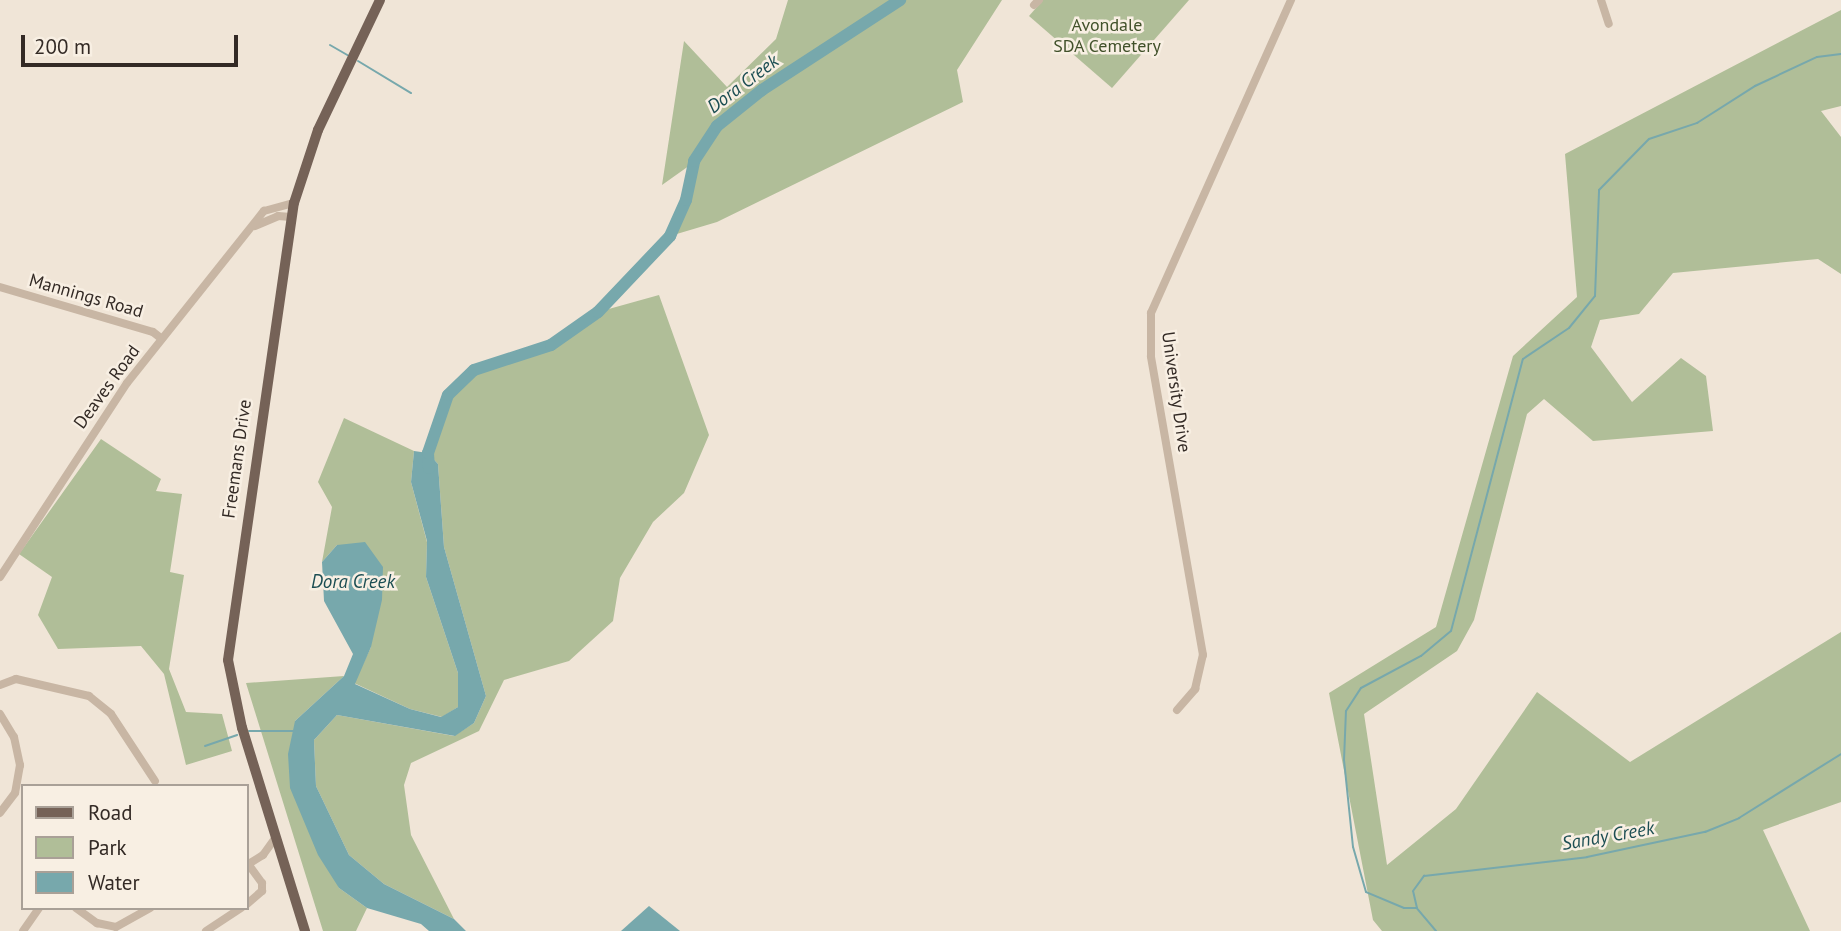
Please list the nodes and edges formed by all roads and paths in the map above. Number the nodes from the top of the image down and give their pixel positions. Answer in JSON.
{"nodes":[{"id":1,"x":380,"y":0,"type":"edge"},
{"id":2,"x":1291,"y":0,"type":"edge"},
{"id":3,"x":1601,"y":0,"type":"edge"},
{"id":4,"x":1609,"y":24,"type":"dead end"},
{"id":5,"x":294,"y":203,"type":"junction"},
{"id":6,"x":291,"y":217,"type":"junction"},
{"id":7,"x":255,"y":226,"type":"junction"},
{"id":8,"x":0,"y":287,"type":"edge"},
{"id":9,"x":162,"y":339,"type":"junction"},
{"id":10,"x":0,"y":577,"type":"edge"},
{"id":11,"x":0,"y":685,"type":"edge"},
{"id":12,"x":1177,"y":710,"type":"dead end"},
{"id":13,"x":0,"y":714,"type":"edge"},
{"id":14,"x":155,"y":781,"type":"dead end"},
{"id":15,"x":0,"y":813,"type":"edge"},
{"id":16,"x":276,"y":837,"type":"junction"},
{"id":17,"x":262,"y":855,"type":"junction"},
{"id":18,"x":248,"y":865,"type":"edge"},
{"id":19,"x":285,"y":866,"type":"junction"},
{"id":20,"x":248,"y":903,"type":"edge"},
{"id":21,"x":38,"y":910,"type":"edge"},
{"id":22,"x":79,"y":910,"type":"edge"},
{"id":23,"x":148,"y":910,"type":"edge"},
{"id":24,"x":238,"y":910,"type":"edge"},
{"id":25,"x":125,"y":928,"type":"edge"},
{"id":26,"x":23,"y":931,"type":"edge"},
{"id":27,"x":206,"y":931,"type":"edge"},
{"id":28,"x":305,"y":931,"type":"edge"}],
"edges":[{"from":1,"to":5,"type":"main road","name":"Freemans Drive"},
{"from":2,"to":12,"type":"street","name":"University Drive"},
{"from":3,"to":4,"type":"street"},
{"from":5,"to":6,"type":"main road","name":"Freemans Drive"},
{"from":5,"to":7,"type":"street","name":"Deaves Road"},
{"from":6,"to":7,"type":"street"},
{"from":6,"to":16,"type":"main road","name":"Freemans Drive"},
{"from":7,"to":9,"type":"street","name":"Deaves Road"},
{"from":8,"to":9,"type":"street","name":"Mannings Road"},
{"from":9,"to":10,"type":"street","name":"Deaves Road"},
{"from":11,"to":14,"type":"street"},
{"from":13,"to":15,"type":"street"},
{"from":16,"to":17,"type":"street"},
{"from":16,"to":19,"type":"main road","name":"Freemans Drive"},
{"from":17,"to":18,"type":"street"},
{"from":17,"to":19,"type":"street"},
{"from":18,"to":20,"type":"street"},
{"from":19,"to":28,"type":"main road","name":"Freemans Drive"},
{"from":21,"to":26,"type":"street"},
{"from":22,"to":25,"type":"street"},
{"from":23,"to":25,"type":"street"},
{"from":24,"to":27,"type":"street"}]}
